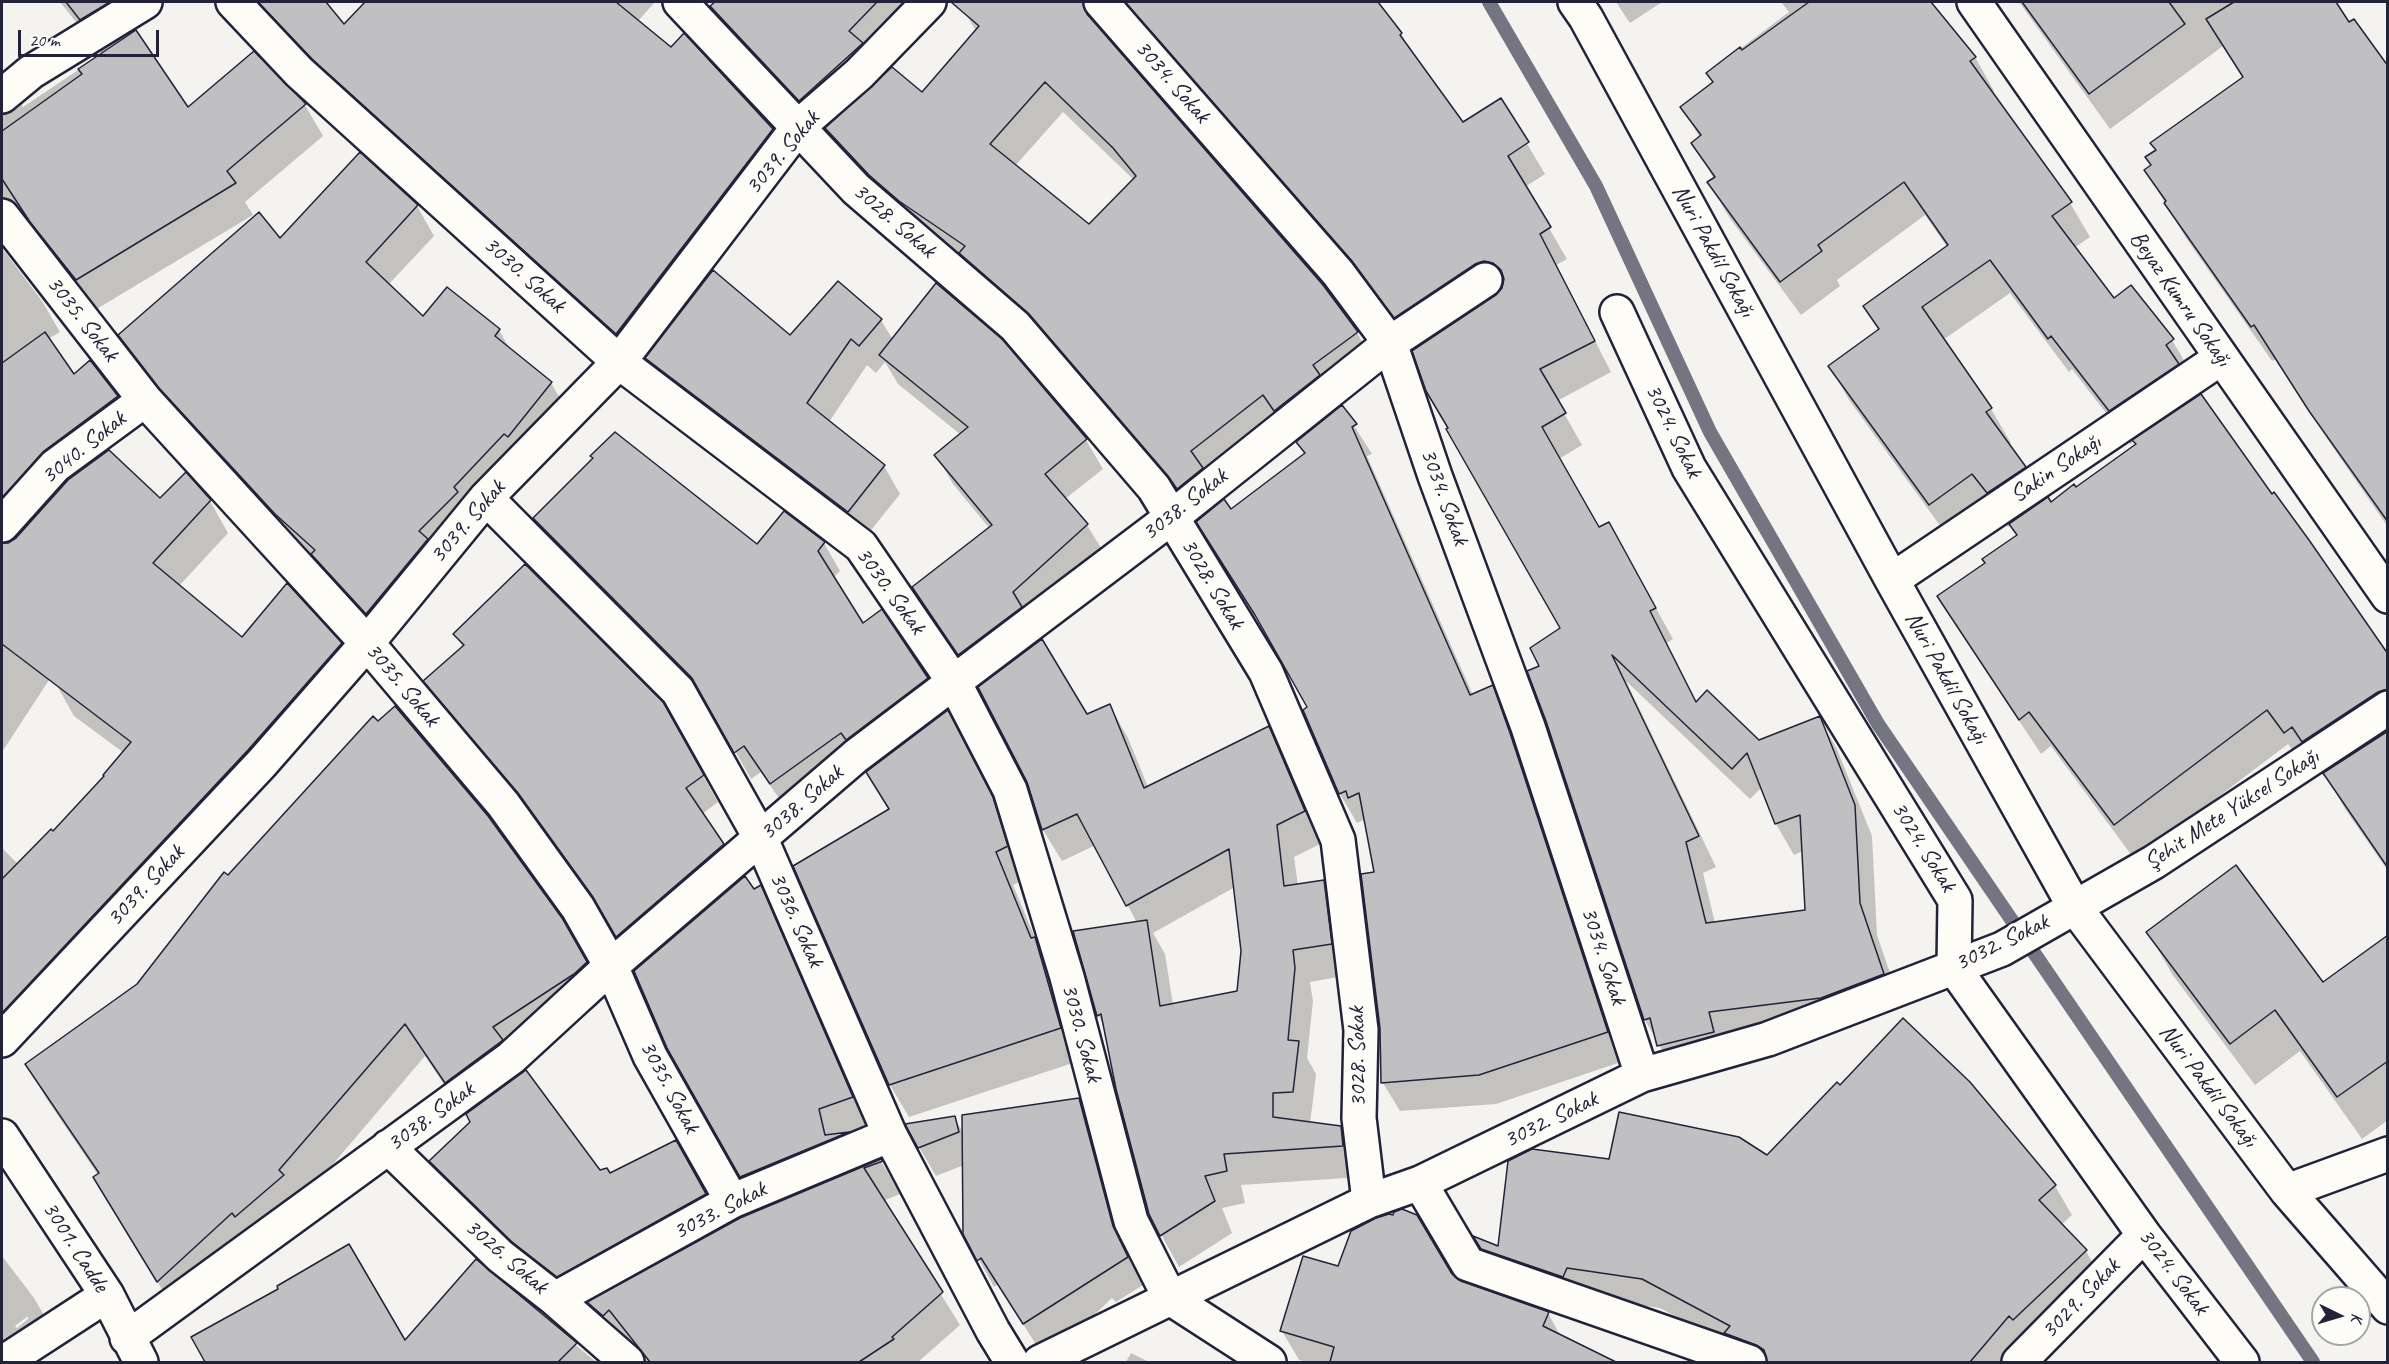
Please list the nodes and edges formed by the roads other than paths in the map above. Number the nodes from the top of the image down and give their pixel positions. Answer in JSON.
{"nodes":[{"id":1,"x":145,"y":2,"type":"edge"},
{"id":2,"x":233,"y":2,"type":"edge"},
{"id":3,"x":680,"y":2,"type":"edge"},
{"id":4,"x":929,"y":2,"type":"edge"},
{"id":5,"x":1101,"y":2,"type":"edge"},
{"id":6,"x":1575,"y":2,"type":"edge"},
{"id":7,"x":1974,"y":2,"type":"edge"},
{"id":8,"x":2,"y":96,"type":"edge"},
{"id":9,"x":799,"y":126,"type":"junction"},
{"id":10,"x":2,"y":216,"type":"edge"},
{"id":11,"x":1485,"y":280,"type":"dead end"},
{"id":12,"x":1617,"y":312,"type":"dead end"},
{"id":13,"x":1390,"y":343,"type":"junction"},
{"id":14,"x":2221,"y":358,"type":"junction"},
{"id":15,"x":619,"y":362,"type":"junction"},
{"id":16,"x":145,"y":400,"type":"junction"},
{"id":17,"x":486,"y":498,"type":"junction"},
{"id":18,"x":1172,"y":517,"type":"junction"},
{"id":19,"x":2,"y":525,"type":"edge"},
{"id":20,"x":1892,"y":580,"type":"junction"},
{"id":21,"x":2388,"y":596,"type":"edge"},
{"id":22,"x":367,"y":643,"type":"junction"},
{"id":23,"x":954,"y":682,"type":"junction"},
{"id":24,"x":2388,"y":708,"type":"edge"},
{"id":25,"x":760,"y":839,"type":"junction"},
{"id":26,"x":2074,"y":906,"type":"junction"},
{"id":27,"x":611,"y":966,"type":"junction"},
{"id":28,"x":1954,"y":968,"type":"junction"},
{"id":29,"x":2,"y":1040,"type":"edge"},
{"id":30,"x":1642,"y":1075,"type":"junction"},
{"id":31,"x":890,"y":1135,"type":"junction"},
{"id":32,"x":2,"y":1136,"type":"edge"},
{"id":33,"x":388,"y":1147,"type":"junction"},
{"id":34,"x":2388,"y":1154,"type":"edge"},
{"id":35,"x":1420,"y":1183,"type":"junction"},
{"id":36,"x":2287,"y":1191,"type":"junction"},
{"id":37,"x":732,"y":1201,"type":"junction"},
{"id":38,"x":1370,"y":1201,"type":"junction"},
{"id":39,"x":2144,"y":1235,"type":"junction"},
{"id":40,"x":107,"y":1295,"type":"junction"},
{"id":41,"x":1170,"y":1298,"type":"junction"},
{"id":42,"x":555,"y":1299,"type":"junction"},
{"id":43,"x":2388,"y":1307,"type":"edge"},
{"id":44,"x":134,"y":1350,"type":"edge"},
{"id":45,"x":621,"y":1361,"type":"edge"},
{"id":46,"x":4,"y":1362,"type":"edge"},
{"id":47,"x":1012,"y":1362,"type":"edge"},
{"id":48,"x":1040,"y":1362,"type":"edge"},
{"id":49,"x":1269,"y":1362,"type":"edge"},
{"id":50,"x":1749,"y":1362,"type":"edge"},
{"id":51,"x":2019,"y":1362,"type":"edge"},
{"id":52,"x":2242,"y":1362,"type":"edge"}],
"edges":[{"from":1,"to":8,"type":"street"},
{"from":2,"to":15,"type":"street","name":"3030. Sokak"},
{"from":3,"to":9,"type":"street","name":"3028. Sokak"},
{"from":4,"to":9,"type":"street","name":"3039. Sokak"},
{"from":5,"to":13,"type":"street","name":"3034. Sokak"},
{"from":6,"to":20,"type":"street","name":"Nuri Pakdil Sokağı"},
{"from":7,"to":14,"type":"street","name":"Beyaz Kumru Sokağı"},
{"from":9,"to":15,"type":"street","name":"3039. Sokak"},
{"from":9,"to":18,"type":"street","name":"3028. Sokak"},
{"from":10,"to":16,"type":"street","name":"3035. Sokak"},
{"from":11,"to":13,"type":"street","name":"3038. Sokak"},
{"from":12,"to":28,"type":"street","name":"3024. Sokak"},
{"from":13,"to":18,"type":"street","name":"3038. Sokak"},
{"from":13,"to":30,"type":"street","name":"3034. Sokak"},
{"from":14,"to":20,"type":"street","name":"Sakin Sokağı"},
{"from":14,"to":21,"type":"street","name":"Beyaz Kumru Sokağı"},
{"from":15,"to":17,"type":"street","name":"3039. Sokak"},
{"from":15,"to":23,"type":"street","name":"3030. Sokak"},
{"from":16,"to":19,"type":"street","name":"3040. Sokak"},
{"from":16,"to":22,"type":"street","name":"3035. Sokak"},
{"from":17,"to":22,"type":"street","name":"3039. Sokak"},
{"from":17,"to":25,"type":"street","name":"3036. Sokak"},
{"from":18,"to":23,"type":"street","name":"3038. Sokak"},
{"from":18,"to":38,"type":"street","name":"3028. Sokak"},
{"from":20,"to":26,"type":"street","name":"Nuri Pakdil Sokağı"},
{"from":22,"to":27,"type":"street","name":"3035. Sokak"},
{"from":22,"to":29,"type":"street","name":"3039. Sokak"},
{"from":23,"to":25,"type":"street","name":"3038. Sokak"},
{"from":23,"to":41,"type":"street","name":"3030. Sokak"},
{"from":24,"to":26,"type":"street","name":"Şehit Mete Yüksel Sokağı"},
{"from":25,"to":27,"type":"street","name":"3038. Sokak"},
{"from":25,"to":31,"type":"street","name":"3036. Sokak"},
{"from":26,"to":28,"type":"street","name":"3032. Sokak"},
{"from":26,"to":36,"type":"street","name":"Nuri Pakdil Sokağı"},
{"from":27,"to":33,"type":"street","name":"3038. Sokak"},
{"from":27,"to":37,"type":"street","name":"3035. Sokak"},
{"from":28,"to":30,"type":"street","name":"3032. Sokak"},
{"from":28,"to":39,"type":"street","name":"3024. Sokak"},
{"from":30,"to":35,"type":"street","name":"3032. Sokak"},
{"from":31,"to":37,"type":"street","name":"3033. Sokak"},
{"from":31,"to":47,"type":"street","name":"3036. Sokak"},
{"from":32,"to":40,"type":"street","name":"3001. Cadde"},
{"from":33,"to":42,"type":"street","name":"3026. Sokak"},
{"from":33,"to":44,"type":"street","name":"3038. Sokak"},
{"from":34,"to":36,"type":"street"},
{"from":35,"to":38,"type":"street","name":"3032. Sokak"},
{"from":35,"to":50,"type":"street"},
{"from":36,"to":43,"type":"street","name":"Nuri Pakdil Sokağı"},
{"from":37,"to":42,"type":"street","name":"3033. Sokak"},
{"from":38,"to":41,"type":"street","name":"3032. Sokak"},
{"from":39,"to":51,"type":"street","name":"3029. Sokak"},
{"from":39,"to":52,"type":"street","name":"3024. Sokak"},
{"from":40,"to":44,"type":"street","name":"3001. Cadde"},
{"from":40,"to":46,"type":"street"},
{"from":41,"to":48,"type":"street","name":"3032. Sokak"},
{"from":41,"to":49,"type":"street"},
{"from":42,"to":45,"type":"street","name":"3026. Sokak"}]}
